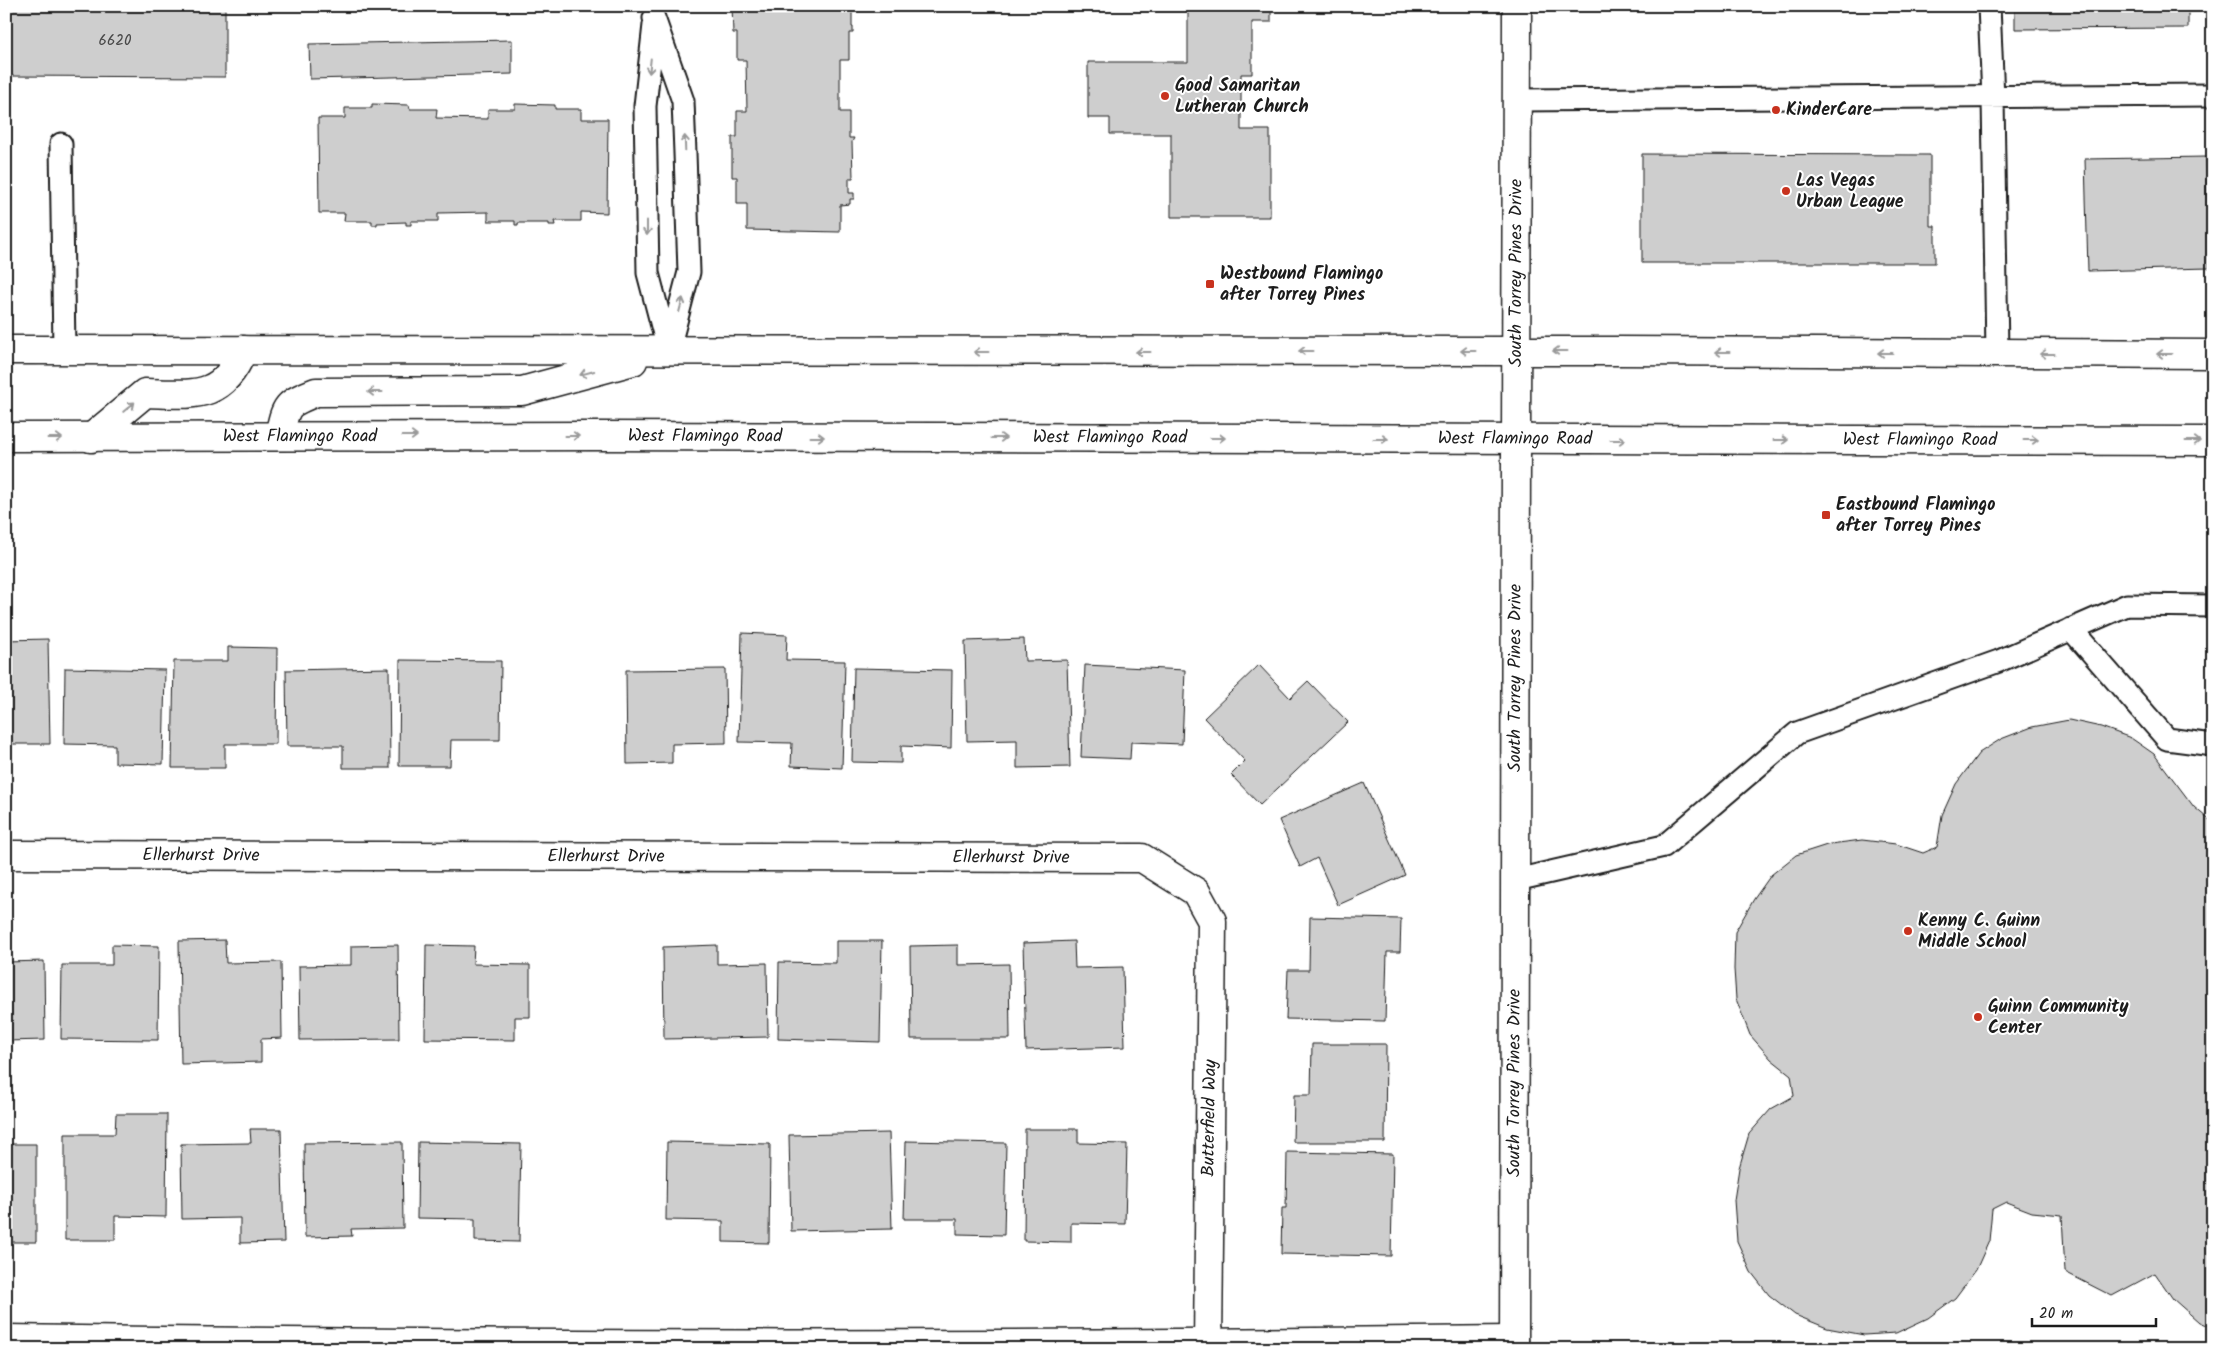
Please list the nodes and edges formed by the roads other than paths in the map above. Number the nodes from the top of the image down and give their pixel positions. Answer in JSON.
{"nodes":[{"id":1,"x":1517,"y":6,"type":"edge"},
{"id":2,"x":1989,"y":6,"type":"edge"},
{"id":3,"x":2213,"y":95,"type":"edge"},
{"id":4,"x":1993,"y":98,"type":"junction"},
{"id":5,"x":1517,"y":100,"type":"junction"},
{"id":6,"x":61,"y":144,"type":"dead end"},
{"id":7,"x":6,"y":350,"type":"edge"},
{"id":8,"x":64,"y":350,"type":"junction"},
{"id":9,"x":243,"y":350,"type":"junction"},
{"id":10,"x":1517,"y":351,"type":"junction"},
{"id":11,"x":668,"y":352,"type":"junction"},
{"id":12,"x":1997,"y":353,"type":"junction"},
{"id":13,"x":2213,"y":354,"type":"edge"},
{"id":14,"x":279,"y":436,"type":"junction"},
{"id":15,"x":6,"y":438,"type":"edge"},
{"id":16,"x":92,"y":438,"type":"junction"},
{"id":17,"x":1517,"y":439,"type":"junction"},
{"id":18,"x":2213,"y":441,"type":"edge"},
{"id":19,"x":2213,"y":606,"type":"edge"},
{"id":20,"x":2071,"y":629,"type":"junction"},
{"id":21,"x":2213,"y":745,"type":"edge"},
{"id":22,"x":6,"y":855,"type":"edge"},
{"id":23,"x":1516,"y":880,"type":"junction"},
{"id":24,"x":1196,"y":892,"type":"joint"},
{"id":25,"x":6,"y":1339,"type":"edge"},
{"id":26,"x":1514,"y":1344,"type":"edge"},
{"id":27,"x":247,"y":1345,"type":"edge"},
{"id":28,"x":722,"y":1346,"type":"edge"},
{"id":29,"x":1208,"y":1346,"type":"edge"}],
"edges":[{"from":1,"to":5,"type":"main road","name":"South Torrey Pines Drive"},
{"from":2,"to":4,"type":"lane"},
{"from":3,"to":4,"type":"lane"},
{"from":4,"to":5,"type":"lane"},
{"from":4,"to":12,"type":"lane"},
{"from":5,"to":10,"type":"main road","name":"South Torrey Pines Drive"},
{"from":6,"to":8,"type":"lane"},
{"from":7,"to":8,"type":"main road"},
{"from":8,"to":9,"type":"main road"},
{"from":9,"to":11,"type":"main road"},
{"from":16,"to":9,"type":"main road","one_way":true},
{"from":10,"to":11,"type":"main road","one_way":true},
{"from":12,"to":10,"type":"main road","one_way":true},
{"from":10,"to":17,"type":"main road","name":"South Torrey Pines Drive"},
{"from":11,"to":11,"type":"lane","one_way":true},
{"from":11,"to":14,"type":"main road","one_way":true},
{"from":13,"to":12,"type":"main road","one_way":true},
{"from":14,"to":16,"type":"main road","name":"West Flamingo Road"},
{"from":14,"to":17,"type":"main road","name":"West Flamingo Road","one_way":true},
{"from":15,"to":16,"type":"main road","name":"West Flamingo Road","one_way":true},
{"from":17,"to":18,"type":"main road","name":"West Flamingo Road","one_way":true},
{"from":17,"to":23,"type":"main road","name":"South Torrey Pines Drive"},
{"from":19,"to":20,"type":"lane"},
{"from":20,"to":21,"type":"lane"},
{"from":20,"to":23,"type":"lane"},
{"from":22,"to":24,"type":"main road","name":"Ellerhurst Drive"},
{"from":23,"to":26,"type":"main road","name":"South Torrey Pines Drive"},
{"from":24,"to":29,"type":"main road","name":"Butterfield Way"},
{"from":25,"to":27,"type":"main road"},
{"from":26,"to":29,"type":"main road"},
{"from":27,"to":28,"type":"main road"},
{"from":28,"to":29,"type":"main road"}]}
